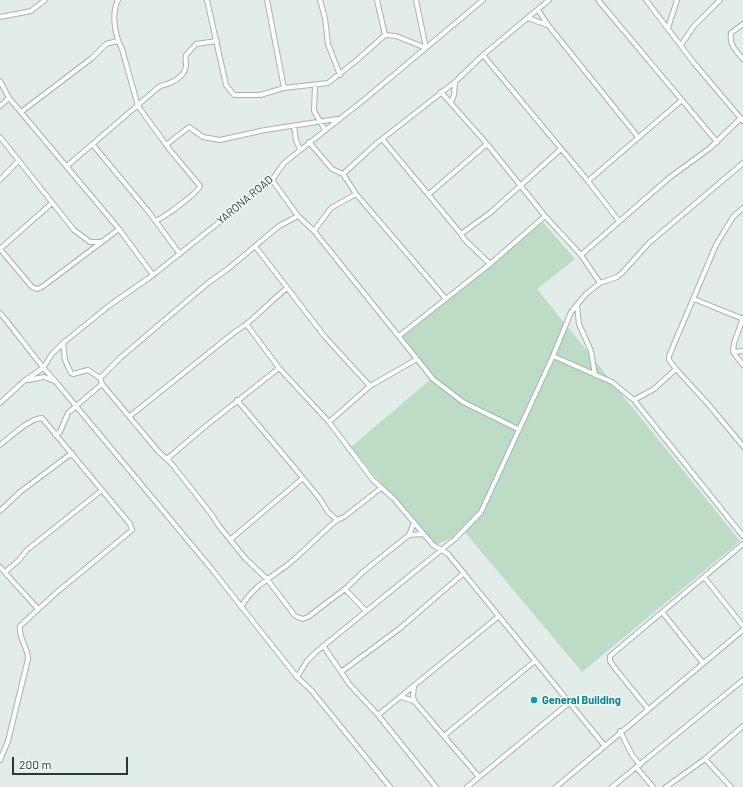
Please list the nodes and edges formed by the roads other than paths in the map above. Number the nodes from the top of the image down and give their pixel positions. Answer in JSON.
{"nodes":[{"id":1,"x":45,"y":0,"type":"edge"},
{"id":2,"x":118,"y":0,"type":"edge"},
{"id":3,"x":207,"y":0,"type":"edge"},
{"id":4,"x":267,"y":0,"type":"edge"},
{"id":5,"x":320,"y":0,"type":"edge"},
{"id":6,"x":377,"y":0,"type":"edge"},
{"id":7,"x":416,"y":0,"type":"edge"},
{"id":8,"x":483,"y":0,"type":"edge"},
{"id":9,"x":549,"y":0,"type":"edge"},
{"id":10,"x":598,"y":0,"type":"edge"},
{"id":11,"x":646,"y":0,"type":"edge"},
{"id":12,"x":677,"y":0,"type":"edge"},
{"id":13,"x":720,"y":0,"type":"edge"},
{"id":14,"x":538,"y":10,"type":"junction"},
{"id":15,"x":0,"y":17,"type":"edge"},
{"id":16,"x":528,"y":18,"type":"junction"},
{"id":17,"x":743,"y":24,"type":"edge"},
{"id":18,"x":548,"y":25,"type":"junction"},
{"id":19,"x":668,"y":28,"type":"junction"},
{"id":20,"x":385,"y":35,"type":"junction"},
{"id":21,"x":117,"y":41,"type":"junction"},
{"id":22,"x":217,"y":41,"type":"junction"},
{"id":23,"x":681,"y":45,"type":"junction"},
{"id":24,"x":426,"y":48,"type":"junction"},
{"id":25,"x":483,"y":55,"type":"junction"},
{"id":26,"x":743,"y":59,"type":"edge"},
{"id":27,"x":340,"y":75,"type":"junction"},
{"id":28,"x":0,"y":81,"type":"edge"},
{"id":29,"x":455,"y":82,"type":"junction"},
{"id":30,"x":315,"y":85,"type":"junction"},
{"id":31,"x":284,"y":88,"type":"junction"},
{"id":32,"x":441,"y":92,"type":"junction"},
{"id":33,"x":10,"y":98,"type":"junction"},
{"id":34,"x":682,"y":100,"type":"junction"},
{"id":35,"x":451,"y":102,"type":"junction"},
{"id":36,"x":0,"y":106,"type":"edge"},
{"id":37,"x":138,"y":106,"type":"junction"},
{"id":38,"x":21,"y":112,"type":"junction"},
{"id":39,"x":339,"y":118,"type":"junction"},
{"id":40,"x":742,"y":119,"type":"edge"},
{"id":41,"x":320,"y":122,"type":"junction"},
{"id":42,"x":294,"y":126,"type":"junction"},
{"id":43,"x":325,"y":130,"type":"junction"},
{"id":44,"x":0,"y":137,"type":"edge"},
{"id":45,"x":638,"y":137,"type":"junction"},
{"id":46,"x":383,"y":140,"type":"junction"},
{"id":47,"x":309,"y":142,"type":"junction"},
{"id":48,"x":717,"y":142,"type":"junction"},
{"id":49,"x":487,"y":144,"type":"junction"},
{"id":50,"x":93,"y":145,"type":"junction"},
{"id":51,"x":166,"y":145,"type":"junction"},
{"id":52,"x":561,"y":149,"type":"junction"},
{"id":53,"x":300,"y":150,"type":"junction"},
{"id":54,"x":18,"y":161,"type":"junction"},
{"id":55,"x":67,"y":166,"type":"junction"},
{"id":56,"x":743,"y":166,"type":"edge"},
{"id":57,"x":343,"y":174,"type":"junction"},
{"id":58,"x":0,"y":180,"type":"edge"},
{"id":59,"x":272,"y":180,"type":"junction"},
{"id":60,"x":588,"y":181,"type":"junction"},
{"id":61,"x":520,"y":186,"type":"junction"},
{"id":62,"x":356,"y":194,"type":"junction"},
{"id":63,"x":429,"y":194,"type":"junction"},
{"id":64,"x":52,"y":203,"type":"junction"},
{"id":65,"x":743,"y":208,"type":"edge"},
{"id":66,"x":298,"y":216,"type":"junction"},
{"id":67,"x":545,"y":216,"type":"junction"},
{"id":68,"x":156,"y":221,"type":"junction"},
{"id":69,"x":619,"y":221,"type":"junction"},
{"id":70,"x":118,"y":229,"type":"junction"},
{"id":71,"x":314,"y":230,"type":"junction"},
{"id":72,"x":461,"y":234,"type":"junction"},
{"id":73,"x":100,"y":242,"type":"junction"},
{"id":74,"x":255,"y":246,"type":"junction"},
{"id":75,"x":0,"y":249,"type":"edge"},
{"id":76,"x":180,"y":254,"type":"junction"},
{"id":77,"x":580,"y":256,"type":"junction"},
{"id":78,"x":490,"y":264,"type":"junction"},
{"id":79,"x":153,"y":275,"type":"junction"},
{"id":80,"x":600,"y":283,"type":"junction"},
{"id":81,"x":287,"y":288,"type":"junction"},
{"id":82,"x":694,"y":299,"type":"junction"},
{"id":83,"x":446,"y":300,"type":"junction"},
{"id":84,"x":577,"y":305,"type":"junction"},
{"id":85,"x":0,"y":313,"type":"edge"},
{"id":86,"x":743,"y":318,"type":"edge"},
{"id":87,"x":247,"y":324,"type":"junction"},
{"id":88,"x":399,"y":336,"type":"junction"},
{"id":89,"x":63,"y":343,"type":"junction"},
{"id":90,"x":743,"y":351,"type":"edge"},
{"id":91,"x":733,"y":352,"type":"junction"},
{"id":92,"x":553,"y":356,"type":"junction"},
{"id":93,"x":417,"y":359,"type":"junction"},
{"id":94,"x":743,"y":365,"type":"edge"},
{"id":95,"x":43,"y":368,"type":"junction"},
{"id":96,"x":279,"y":368,"type":"junction"},
{"id":97,"x":676,"y":369,"type":"junction"},
{"id":98,"x":595,"y":375,"type":"junction"},
{"id":99,"x":100,"y":378,"type":"junction"},
{"id":100,"x":24,"y":381,"type":"junction"},
{"id":101,"x":56,"y":382,"type":"junction"},
{"id":102,"x":102,"y":384,"type":"junction"},
{"id":103,"x":370,"y":386,"type":"junction"},
{"id":104,"x":642,"y":396,"type":"junction"},
{"id":105,"x":237,"y":400,"type":"junction"},
{"id":106,"x":634,"y":400,"type":"junction"},
{"id":107,"x":0,"y":403,"type":"edge"},
{"id":108,"x":76,"y":406,"type":"junction"},
{"id":109,"x":639,"y":406,"type":"junction"},
{"id":110,"x":130,"y":416,"type":"junction"},
{"id":111,"x":329,"y":422,"type":"junction"},
{"id":112,"x":518,"y":429,"type":"junction"},
{"id":113,"x":55,"y":435,"type":"junction"},
{"id":114,"x":0,"y":445,"type":"edge"},
{"id":115,"x":743,"y":446,"type":"edge"},
{"id":116,"x":72,"y":453,"type":"junction"},
{"id":117,"x":168,"y":459,"type":"junction"},
{"id":118,"x":303,"y":478,"type":"junction"},
{"id":119,"x":381,"y":488,"type":"junction"},
{"id":120,"x":102,"y":490,"type":"junction"},
{"id":121,"x":0,"y":511,"type":"edge"},
{"id":122,"x":336,"y":520,"type":"junction"},
{"id":123,"x":414,"y":523,"type":"junction"},
{"id":124,"x":423,"y":534,"type":"junction"},
{"id":125,"x":409,"y":535,"type":"junction"},
{"id":126,"x":743,"y":536,"type":"edge"},
{"id":127,"x":231,"y":539,"type":"junction"},
{"id":128,"x":743,"y":544,"type":"edge"},
{"id":129,"x":443,"y":549,"type":"junction"},
{"id":130,"x":0,"y":567,"type":"edge"},
{"id":131,"x":5,"y":572,"type":"junction"},
{"id":132,"x":464,"y":574,"type":"junction"},
{"id":133,"x":704,"y":577,"type":"junction"},
{"id":134,"x":267,"y":579,"type":"junction"},
{"id":135,"x":346,"y":589,"type":"junction"},
{"id":136,"x":241,"y":607,"type":"junction"},
{"id":137,"x":38,"y":609,"type":"junction"},
{"id":138,"x":366,"y":611,"type":"junction"},
{"id":139,"x":662,"y":612,"type":"junction"},
{"id":140,"x":499,"y":616,"type":"junction"},
{"id":141,"x":743,"y":626,"type":"edge"},
{"id":142,"x":743,"y":630,"type":"edge"},
{"id":143,"x":324,"y":647,"type":"junction"},
{"id":144,"x":535,"y":661,"type":"junction"},
{"id":145,"x":703,"y":663,"type":"junction"},
{"id":146,"x":341,"y":672,"type":"junction"},
{"id":147,"x":297,"y":677,"type":"junction"},
{"id":148,"x":743,"y":680,"type":"edge"},
{"id":149,"x":414,"y":686,"type":"junction"},
{"id":150,"x":401,"y":697,"type":"junction"},
{"id":151,"x":414,"y":702,"type":"junction"},
{"id":152,"x":569,"y":703,"type":"junction"},
{"id":153,"x":648,"y":709,"type":"junction"},
{"id":154,"x":378,"y":715,"type":"junction"},
{"id":155,"x":743,"y":726,"type":"edge"},
{"id":156,"x":620,"y":731,"type":"junction"},
{"id":157,"x":444,"y":735,"type":"junction"},
{"id":158,"x":604,"y":745,"type":"junction"},
{"id":159,"x":705,"y":759,"type":"junction"},
{"id":160,"x":0,"y":760,"type":"edge"},
{"id":161,"x":638,"y":766,"type":"junction"},
{"id":162,"x":479,"y":777,"type":"junction"},
{"id":163,"x":390,"y":787,"type":"edge"},
{"id":164,"x":436,"y":787,"type":"edge"},
{"id":165,"x":467,"y":787,"type":"edge"},
{"id":166,"x":556,"y":787,"type":"edge"},
{"id":167,"x":612,"y":787,"type":"edge"},
{"id":168,"x":653,"y":787,"type":"edge"},
{"id":169,"x":666,"y":787,"type":"edge"},
{"id":170,"x":731,"y":787,"type":"edge"}],
"edges":[{"from":1,"to":15,"type":"street"},
{"from":2,"to":21,"type":"street"},
{"from":3,"to":22,"type":"street"},
{"from":4,"to":31,"type":"street"},
{"from":5,"to":27,"type":"street"},
{"from":6,"to":20,"type":"street"},
{"from":7,"to":24,"type":"street"},
{"from":8,"to":24,"type":"street","name":"YARONA ROAD"},
{"from":9,"to":14,"type":"street"},
{"from":10,"to":34,"type":"street"},
{"from":11,"to":19,"type":"street"},
{"from":12,"to":19,"type":"street"},
{"from":13,"to":23,"type":"street"},
{"from":14,"to":16,"type":"street"},
{"from":14,"to":18,"type":"street"},
{"from":16,"to":18,"type":"street"},
{"from":16,"to":25,"type":"street"},
{"from":17,"to":26,"type":"street"},
{"from":18,"to":45,"type":"street"},
{"from":19,"to":23,"type":"street"},
{"from":20,"to":24,"type":"street"},
{"from":20,"to":27,"type":"street"},
{"from":21,"to":37,"type":"street"},
{"from":21,"to":38,"type":"street"},
{"from":22,"to":31,"type":"street"},
{"from":22,"to":37,"type":"street"},
{"from":23,"to":40,"type":"street"},
{"from":24,"to":39,"type":"street","name":"YARONA ROAD"},
{"from":25,"to":29,"type":"street"},
{"from":25,"to":52,"type":"street"},
{"from":27,"to":30,"type":"street"},
{"from":28,"to":33,"type":"street"},
{"from":29,"to":32,"type":"street"},
{"from":29,"to":35,"type":"street"},
{"from":30,"to":31,"type":"street"},
{"from":30,"to":41,"type":"street"},
{"from":32,"to":35,"type":"street"},
{"from":32,"to":46,"type":"street"},
{"from":33,"to":36,"type":"street"},
{"from":33,"to":38,"type":"street"},
{"from":34,"to":45,"type":"street"},
{"from":34,"to":48,"type":"street"},
{"from":35,"to":49,"type":"street"},
{"from":37,"to":50,"type":"street"},
{"from":37,"to":51,"type":"street"},
{"from":38,"to":55,"type":"street"},
{"from":39,"to":41,"type":"street"},
{"from":39,"to":43,"type":"street","name":"YARONA ROAD"},
{"from":40,"to":48,"type":"street"},
{"from":41,"to":42,"type":"street"},
{"from":41,"to":43,"type":"street"},
{"from":42,"to":51,"type":"street"},
{"from":42,"to":53,"type":"street"},
{"from":43,"to":47,"type":"street","name":"YARONA ROAD"},
{"from":44,"to":54,"type":"street"},
{"from":45,"to":60,"type":"street"},
{"from":46,"to":57,"type":"street"},
{"from":46,"to":63,"type":"street"},
{"from":47,"to":53,"type":"street","name":"YARONA ROAD"},
{"from":47,"to":57,"type":"street"},
{"from":48,"to":69,"type":"street"},
{"from":49,"to":61,"type":"street"},
{"from":49,"to":63,"type":"street"},
{"from":50,"to":55,"type":"street"},
{"from":50,"to":68,"type":"street"},
{"from":51,"to":68,"type":"street"},
{"from":52,"to":60,"type":"street"},
{"from":52,"to":61,"type":"street"},
{"from":53,"to":59,"type":"street","name":"YARONA ROAD"},
{"from":54,"to":58,"type":"street"},
{"from":54,"to":64,"type":"street"},
{"from":55,"to":70,"type":"street"},
{"from":56,"to":80,"type":"street"},
{"from":57,"to":62,"type":"street"},
{"from":59,"to":66,"type":"street"},
{"from":59,"to":76,"type":"street","name":"YARONA ROAD"},
{"from":60,"to":69,"type":"street"},
{"from":61,"to":67,"type":"street"},
{"from":61,"to":72,"type":"street"},
{"from":62,"to":71,"type":"street"},
{"from":62,"to":83,"type":"street"},
{"from":63,"to":72,"type":"street"},
{"from":64,"to":73,"type":"street"},
{"from":64,"to":75,"type":"street"},
{"from":65,"to":82,"type":"street"},
{"from":66,"to":71,"type":"street"},
{"from":66,"to":74,"type":"street"},
{"from":67,"to":77,"type":"street"},
{"from":67,"to":78,"type":"street"},
{"from":68,"to":76,"type":"street"},
{"from":69,"to":77,"type":"street"},
{"from":70,"to":73,"type":"street"},
{"from":70,"to":79,"type":"street"},
{"from":71,"to":88,"type":"street"},
{"from":72,"to":78,"type":"street"},
{"from":73,"to":75,"type":"street"},
{"from":74,"to":81,"type":"street"},
{"from":74,"to":99,"type":"street"},
{"from":76,"to":79,"type":"street","name":"YARONA ROAD"},
{"from":77,"to":80,"type":"street"},
{"from":78,"to":83,"type":"street"},
{"from":79,"to":89,"type":"street","name":"YARONA ROAD"},
{"from":80,"to":84,"type":"street"},
{"from":81,"to":87,"type":"street"},
{"from":81,"to":103,"type":"street"},
{"from":82,"to":86,"type":"street"},
{"from":82,"to":97,"type":"street"},
{"from":83,"to":88,"type":"street"},
{"from":84,"to":92,"type":"street"},
{"from":84,"to":98,"type":"street"},
{"from":85,"to":95,"type":"street"},
{"from":86,"to":91,"type":"street"},
{"from":87,"to":96,"type":"street"},
{"from":87,"to":110,"type":"street"},
{"from":88,"to":93,"type":"street"},
{"from":89,"to":95,"type":"street","name":"YARONA ROAD"},
{"from":89,"to":99,"type":"street"},
{"from":90,"to":91,"type":"street"},
{"from":91,"to":94,"type":"street"},
{"from":92,"to":98,"type":"street"},
{"from":92,"to":112,"type":"street"},
{"from":93,"to":103,"type":"street"},
{"from":93,"to":112,"type":"street"},
{"from":95,"to":100,"type":"street"},
{"from":95,"to":101,"type":"street"},
{"from":96,"to":105,"type":"street"},
{"from":96,"to":111,"type":"street"},
{"from":97,"to":104,"type":"street"},
{"from":97,"to":115,"type":"street"},
{"from":98,"to":106,"type":"street"},
{"from":99,"to":102,"type":"street"},
{"from":100,"to":101,"type":"street"},
{"from":100,"to":107,"type":"street"},
{"from":101,"to":108,"type":"street"},
{"from":102,"to":108,"type":"street"},
{"from":102,"to":110,"type":"street"},
{"from":103,"to":111,"type":"street"},
{"from":104,"to":106,"type":"street"},
{"from":104,"to":109,"type":"street"},
{"from":105,"to":117,"type":"street"},
{"from":105,"to":118,"type":"street"},
{"from":106,"to":109,"type":"street"},
{"from":108,"to":113,"type":"street"},
{"from":108,"to":136,"type":"street"},
{"from":109,"to":126,"type":"street"},
{"from":110,"to":117,"type":"street"},
{"from":111,"to":119,"type":"street"},
{"from":112,"to":129,"type":"street"},
{"from":113,"to":114,"type":"street"},
{"from":113,"to":116,"type":"street"},
{"from":116,"to":120,"type":"street"},
{"from":116,"to":121,"type":"street"},
{"from":117,"to":127,"type":"street"},
{"from":118,"to":122,"type":"street"},
{"from":118,"to":127,"type":"street"},
{"from":119,"to":122,"type":"street"},
{"from":119,"to":123,"type":"street"},
{"from":120,"to":131,"type":"street"},
{"from":120,"to":137,"type":"street"},
{"from":122,"to":134,"type":"street"},
{"from":123,"to":124,"type":"street"},
{"from":123,"to":125,"type":"street"},
{"from":124,"to":125,"type":"street"},
{"from":124,"to":129,"type":"street"},
{"from":125,"to":135,"type":"street"},
{"from":127,"to":134,"type":"street"},
{"from":128,"to":133,"type":"street"},
{"from":129,"to":132,"type":"street"},
{"from":129,"to":138,"type":"street"},
{"from":130,"to":131,"type":"street"},
{"from":131,"to":137,"type":"street"},
{"from":132,"to":140,"type":"street"},
{"from":132,"to":146,"type":"street"},
{"from":133,"to":139,"type":"street"},
{"from":133,"to":141,"type":"street"},
{"from":134,"to":135,"type":"street"},
{"from":134,"to":136,"type":"street"},
{"from":135,"to":138,"type":"street"},
{"from":136,"to":147,"type":"street"},
{"from":137,"to":160,"type":"street"},
{"from":138,"to":143,"type":"street"},
{"from":139,"to":145,"type":"street"},
{"from":139,"to":153,"type":"street"},
{"from":140,"to":144,"type":"street"},
{"from":140,"to":149,"type":"street"},
{"from":142,"to":145,"type":"street"},
{"from":143,"to":146,"type":"street"},
{"from":143,"to":147,"type":"street"},
{"from":144,"to":152,"type":"street"},
{"from":144,"to":157,"type":"street"},
{"from":145,"to":153,"type":"street"},
{"from":146,"to":154,"type":"street"},
{"from":147,"to":163,"type":"street"},
{"from":148,"to":161,"type":"street"},
{"from":149,"to":150,"type":"street"},
{"from":149,"to":151,"type":"street"},
{"from":150,"to":151,"type":"street"},
{"from":150,"to":154,"type":"street"},
{"from":151,"to":157,"type":"street"},
{"from":152,"to":158,"type":"street"},
{"from":152,"to":162,"type":"street"},
{"from":153,"to":156,"type":"street"},
{"from":154,"to":164,"type":"street"},
{"from":155,"to":159,"type":"street"},
{"from":156,"to":158,"type":"street"},
{"from":156,"to":161,"type":"street"},
{"from":157,"to":162,"type":"street"},
{"from":158,"to":166,"type":"street"},
{"from":159,"to":169,"type":"street"},
{"from":159,"to":170,"type":"street"},
{"from":161,"to":167,"type":"street"},
{"from":161,"to":168,"type":"street"},
{"from":162,"to":165,"type":"street"}]}
